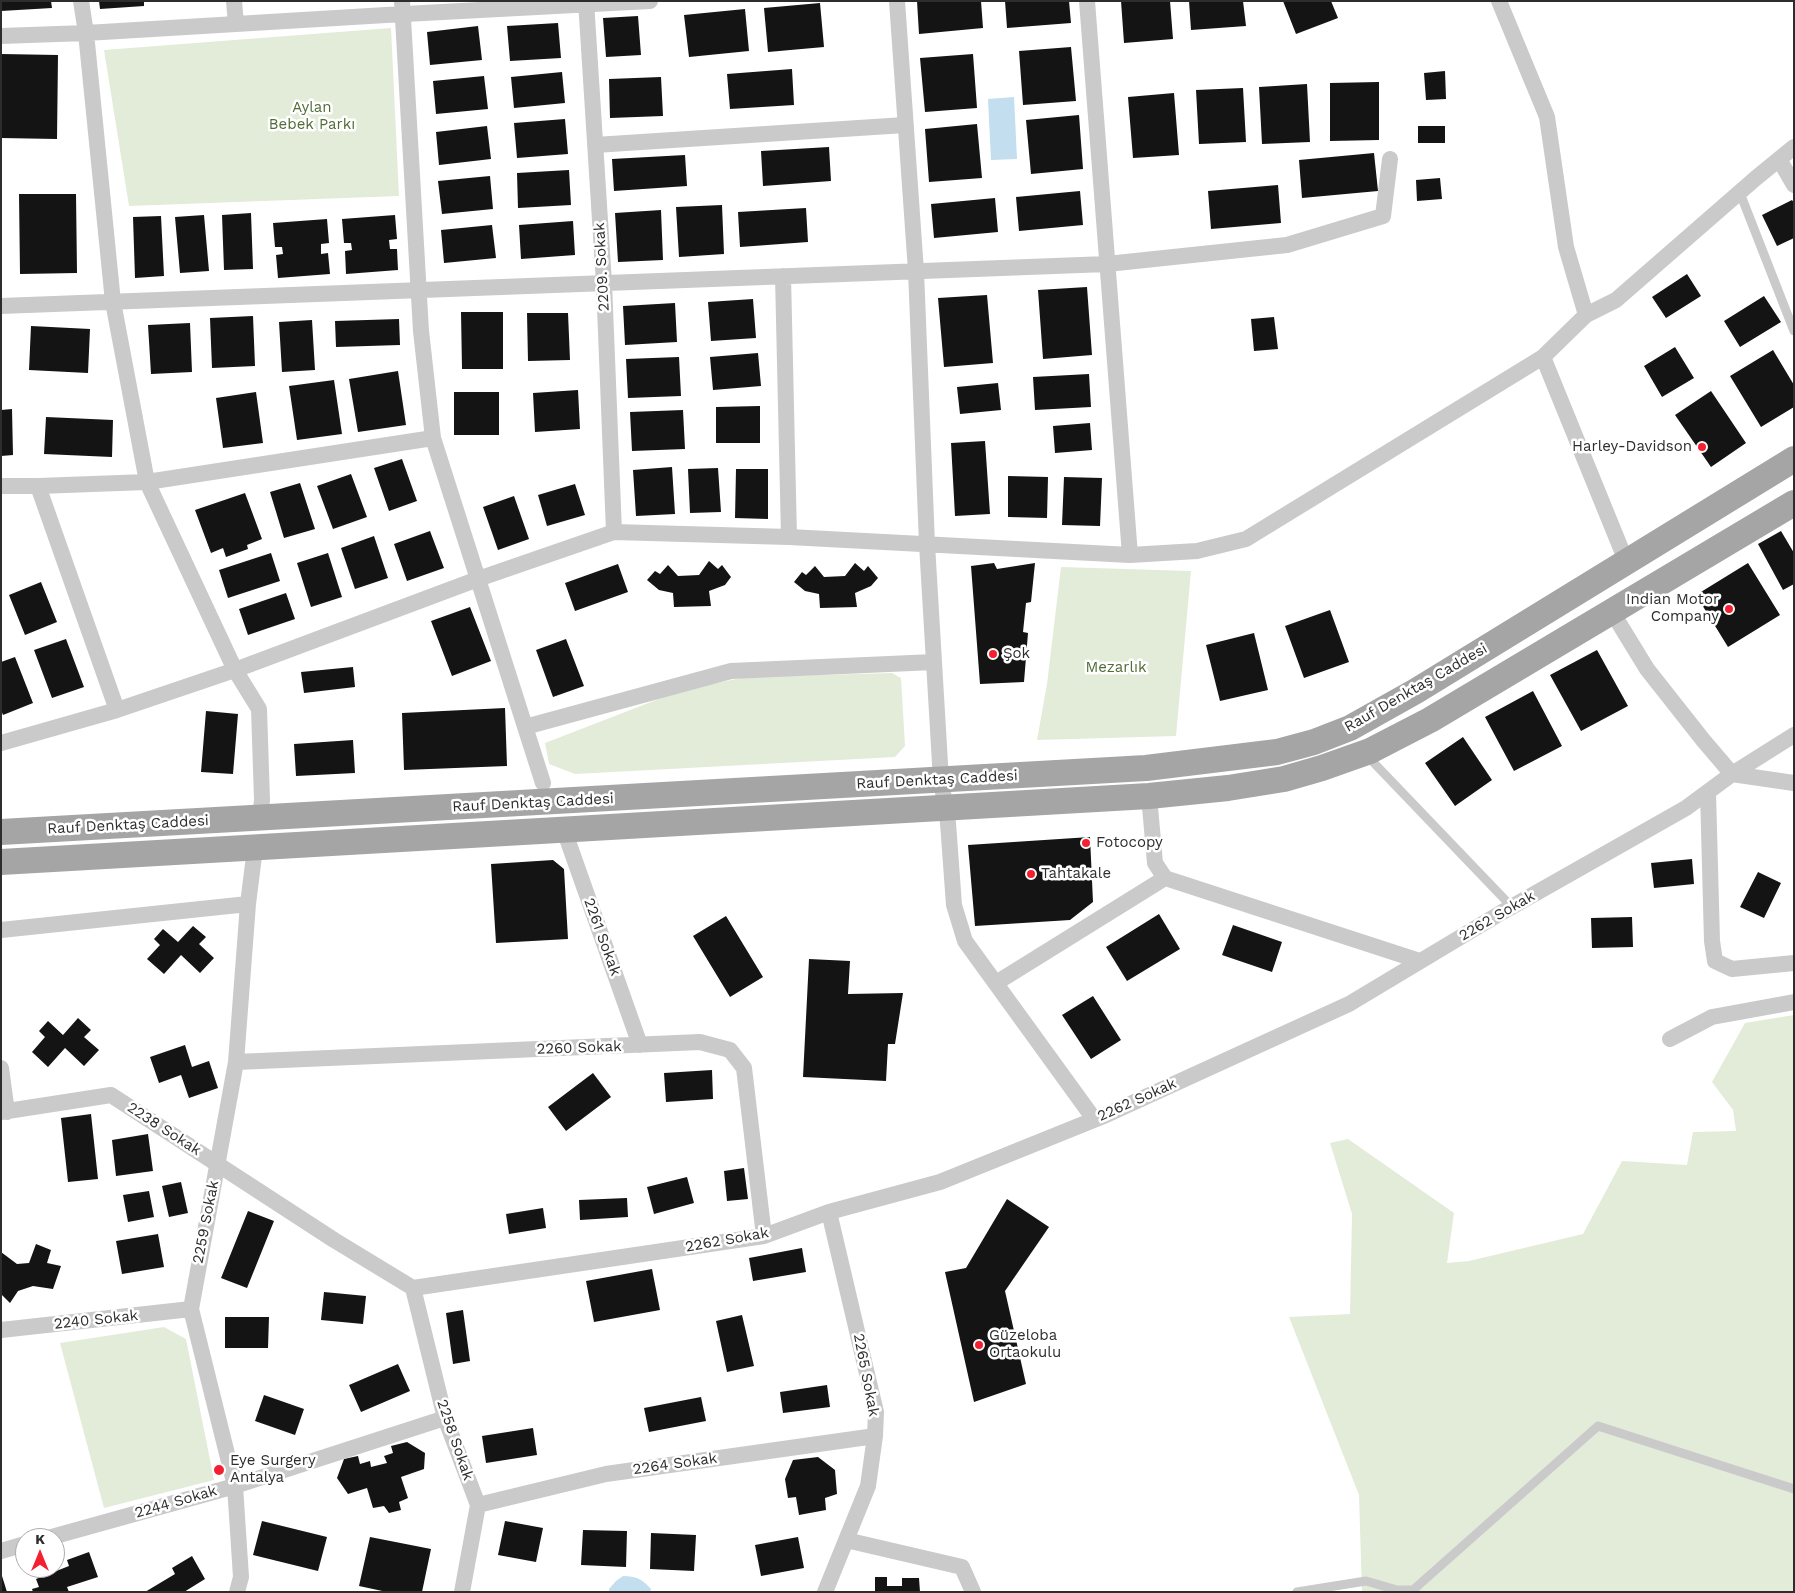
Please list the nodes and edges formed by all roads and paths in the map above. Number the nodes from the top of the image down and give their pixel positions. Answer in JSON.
{"nodes":[{"id":1,"x":81,"y":1,"type":"edge"},
{"id":2,"x":234,"y":1,"type":"edge"},
{"id":3,"x":650,"y":1,"type":"edge"},
{"id":4,"x":897,"y":1,"type":"edge"},
{"id":5,"x":1087,"y":1,"type":"edge"},
{"id":6,"x":1499,"y":1,"type":"edge"},
{"id":7,"x":586,"y":3,"type":"edge"},
{"id":8,"x":402,"y":8,"type":"edge"},
{"id":9,"x":236,"y":24,"type":"junction"},
{"id":10,"x":86,"y":33,"type":"junction"},
{"id":11,"x":1,"y":36,"type":"edge"},
{"id":12,"x":905,"y":125,"type":"junction"},
{"id":13,"x":595,"y":145,"type":"junction"},
{"id":14,"x":1794,"y":147,"type":"edge"},
{"id":15,"x":1390,"y":159,"type":"dead end"},
{"id":16,"x":1779,"y":159,"type":"junction"},
{"id":17,"x":1794,"y":184,"type":"edge"},
{"id":18,"x":1740,"y":192,"type":"junction"},
{"id":19,"x":1107,"y":264,"type":"junction"},
{"id":20,"x":916,"y":271,"type":"junction"},
{"id":21,"x":784,"y":276,"type":"junction"},
{"id":22,"x":604,"y":283,"type":"junction"},
{"id":23,"x":418,"y":290,"type":"junction"},
{"id":24,"x":113,"y":302,"type":"junction"},
{"id":25,"x":1,"y":306,"type":"edge"},
{"id":26,"x":1586,"y":315,"type":"junction"},
{"id":27,"x":1794,"y":332,"type":"edge"},
{"id":28,"x":1543,"y":358,"type":"junction"},
{"id":29,"x":434,"y":438,"type":"junction"},
{"id":30,"x":1794,"y":459,"type":"edge"},
{"id":31,"x":147,"y":482,"type":"junction"},
{"id":32,"x":1,"y":486,"type":"edge"},
{"id":33,"x":38,"y":486,"type":"junction"},
{"id":34,"x":1794,"y":503,"type":"edge"},
{"id":35,"x":614,"y":532,"type":"junction"},
{"id":36,"x":789,"y":537,"type":"junction"},
{"id":37,"x":927,"y":544,"type":"junction"},
{"id":38,"x":1130,"y":555,"type":"junction"},
{"id":39,"x":1626,"y":560,"type":"junction"},
{"id":40,"x":478,"y":579,"type":"junction"},
{"id":41,"x":1619,"y":609,"type":"junction"},
{"id":42,"x":934,"y":662,"type":"junction"},
{"id":43,"x":235,"y":670,"type":"junction"},
{"id":44,"x":117,"y":710,"type":"junction"},
{"id":45,"x":525,"y":727,"type":"junction"},
{"id":46,"x":1794,"y":735,"type":"edge"},
{"id":47,"x":1,"y":743,"type":"edge"},
{"id":48,"x":1374,"y":763,"type":"dead end"},
{"id":49,"x":1732,"y":774,"type":"junction"},
{"id":50,"x":941,"y":780,"type":"junction"},
{"id":51,"x":543,"y":783,"type":"dead end"},
{"id":52,"x":1794,"y":783,"type":"edge"},
{"id":53,"x":1708,"y":792,"type":"junction"},
{"id":54,"x":1149,"y":796,"type":"junction"},
{"id":55,"x":945,"y":808,"type":"junction"},
{"id":56,"x":260,"y":818,"type":"junction"},
{"id":57,"x":564,"y":830,"type":"junction"},
{"id":58,"x":1,"y":832,"type":"edge"},
{"id":59,"x":255,"y":848,"type":"junction"},
{"id":60,"x":1,"y":862,"type":"edge"},
{"id":61,"x":1165,"y":878,"type":"junction"},
{"id":62,"x":248,"y":904,"type":"junction"},
{"id":63,"x":1512,"y":907,"type":"junction"},
{"id":64,"x":1,"y":930,"type":"edge"},
{"id":65,"x":1420,"y":961,"type":"junction"},
{"id":66,"x":1794,"y":963,"type":"edge"},
{"id":67,"x":996,"y":983,"type":"junction"},
{"id":68,"x":1794,"y":1002,"type":"edge"},
{"id":69,"x":1670,"y":1039,"type":"dead end"},
{"id":70,"x":640,"y":1045,"type":"junction"},
{"id":71,"x":236,"y":1062,"type":"junction"},
{"id":72,"x":1,"y":1068,"type":"edge"},
{"id":73,"x":4,"y":1112,"type":"edge"},
{"id":74,"x":1094,"y":1119,"type":"junction"},
{"id":75,"x":217,"y":1164,"type":"junction"},
{"id":76,"x":829,"y":1212,"type":"junction"},
{"id":77,"x":764,"y":1236,"type":"junction"},
{"id":78,"x":413,"y":1288,"type":"junction"},
{"id":79,"x":191,"y":1309,"type":"junction"},
{"id":80,"x":1,"y":1330,"type":"edge"},
{"id":81,"x":445,"y":1418,"type":"junction"},
{"id":82,"x":875,"y":1436,"type":"junction"},
{"id":83,"x":235,"y":1486,"type":"junction"},
{"id":84,"x":1794,"y":1489,"type":"edge"},
{"id":85,"x":478,"y":1505,"type":"junction"},
{"id":86,"x":65,"y":1533,"type":"edge"},
{"id":87,"x":846,"y":1540,"type":"junction"},
{"id":88,"x":15,"y":1547,"type":"edge"},
{"id":89,"x":1,"y":1551,"type":"edge"},
{"id":90,"x":1413,"y":1591,"type":"edge"},
{"id":91,"x":237,"y":1592,"type":"edge"},
{"id":92,"x":462,"y":1592,"type":"edge"},
{"id":93,"x":825,"y":1592,"type":"edge"},
{"id":94,"x":973,"y":1592,"type":"edge"},
{"id":95,"x":1297,"y":1592,"type":"edge"}],
"edges":[{"from":1,"to":10,"type":"street"},
{"from":2,"to":9,"type":"street"},
{"from":3,"to":7,"type":"street"},
{"from":4,"to":12,"type":"street"},
{"from":5,"to":19,"type":"street"},
{"from":6,"to":26,"type":"street"},
{"from":7,"to":8,"type":"street"},
{"from":7,"to":13,"type":"street","name":"2209. Sokak"},
{"from":8,"to":9,"type":"street"},
{"from":8,"to":23,"type":"street"},
{"from":9,"to":10,"type":"street"},
{"from":10,"to":11,"type":"street"},
{"from":10,"to":24,"type":"street"},
{"from":12,"to":13,"type":"street"},
{"from":12,"to":20,"type":"street"},
{"from":13,"to":22,"type":"street","name":"2209. Sokak"},
{"from":14,"to":16,"type":"street"},
{"from":15,"to":19,"type":"street"},
{"from":16,"to":17,"type":"street"},
{"from":16,"to":18,"type":"street"},
{"from":18,"to":26,"type":"street"},
{"from":18,"to":27,"type":"lane"},
{"from":19,"to":20,"type":"street"},
{"from":19,"to":38,"type":"street"},
{"from":20,"to":21,"type":"street"},
{"from":20,"to":37,"type":"street"},
{"from":21,"to":22,"type":"street"},
{"from":21,"to":36,"type":"street"},
{"from":22,"to":23,"type":"street"},
{"from":22,"to":35,"type":"street","name":"2209. Sokak"},
{"from":23,"to":24,"type":"street"},
{"from":23,"to":29,"type":"street"},
{"from":24,"to":25,"type":"street"},
{"from":24,"to":31,"type":"street"},
{"from":26,"to":28,"type":"street"},
{"from":28,"to":38,"type":"street"},
{"from":28,"to":39,"type":"street"},
{"from":29,"to":31,"type":"street"},
{"from":29,"to":40,"type":"street"},
{"from":30,"to":39,"type":"main road","name":"Rauf Denktaş Caddesi"},
{"from":31,"to":33,"type":"street"},
{"from":31,"to":43,"type":"street"},
{"from":32,"to":33,"type":"street"},
{"from":33,"to":44,"type":"street"},
{"from":34,"to":41,"type":"main road","name":"Rauf Denktaş Caddesi"},
{"from":35,"to":36,"type":"street"},
{"from":35,"to":40,"type":"street"},
{"from":36,"to":37,"type":"street"},
{"from":37,"to":38,"type":"street"},
{"from":37,"to":42,"type":"street"},
{"from":39,"to":50,"type":"main road","name":"Rauf Denktaş Caddesi"},
{"from":40,"to":43,"type":"street"},
{"from":40,"to":45,"type":"street"},
{"from":41,"to":49,"type":"street"},
{"from":41,"to":54,"type":"main road","name":"Rauf Denktaş Caddesi"},
{"from":42,"to":45,"type":"street"},
{"from":42,"to":50,"type":"street"},
{"from":43,"to":44,"type":"street"},
{"from":43,"to":56,"type":"street"},
{"from":44,"to":47,"type":"street"},
{"from":45,"to":51,"type":"street"},
{"from":46,"to":49,"type":"street","name":"2262 Sokak"},
{"from":48,"to":63,"type":"lane"},
{"from":49,"to":52,"type":"street"},
{"from":49,"to":53,"type":"street","name":"2262 Sokak"},
{"from":50,"to":55,"type":"street"},
{"from":50,"to":56,"type":"main road","name":"Rauf Denktaş Caddesi"},
{"from":53,"to":63,"type":"street","name":"2262 Sokak"},
{"from":53,"to":66,"type":"street"},
{"from":54,"to":55,"type":"main road","name":"Rauf Denktaş Caddesi"},
{"from":54,"to":61,"type":"street"},
{"from":55,"to":57,"type":"main road","name":"Rauf Denktaş Caddesi"},
{"from":55,"to":67,"type":"street"},
{"from":56,"to":58,"type":"main road","name":"Rauf Denktaş Caddesi"},
{"from":57,"to":59,"type":"main road","name":"Rauf Denktaş Caddesi"},
{"from":57,"to":70,"type":"street","name":"2261 Sokak"},
{"from":59,"to":60,"type":"main road","name":"Rauf Denktaş Caddesi"},
{"from":59,"to":62,"type":"street","name":"2259 Sokak"},
{"from":61,"to":65,"type":"street"},
{"from":61,"to":67,"type":"street"},
{"from":62,"to":64,"type":"street"},
{"from":62,"to":71,"type":"street","name":"2259 Sokak"},
{"from":63,"to":65,"type":"street","name":"2262 Sokak"},
{"from":65,"to":74,"type":"street","name":"2262 Sokak"},
{"from":67,"to":74,"type":"street"},
{"from":68,"to":69,"type":"street"},
{"from":70,"to":71,"type":"street","name":"2260 Sokak"},
{"from":70,"to":77,"type":"street","name":"2260 Sokak"},
{"from":71,"to":75,"type":"street","name":"2259 Sokak"},
{"from":72,"to":73,"type":"street"},
{"from":73,"to":75,"type":"street","name":"2238 Sokak"},
{"from":74,"to":76,"type":"street","name":"2262 Sokak"},
{"from":75,"to":78,"type":"street","name":"2238 Sokak"},
{"from":75,"to":79,"type":"street","name":"2259 Sokak"},
{"from":76,"to":77,"type":"street","name":"2262 Sokak"},
{"from":76,"to":82,"type":"street","name":"2265 Sokak"},
{"from":77,"to":78,"type":"street","name":"2262 Sokak"},
{"from":78,"to":81,"type":"street","name":"2258 Sokak"},
{"from":79,"to":80,"type":"street","name":"2240 Sokak"},
{"from":79,"to":83,"type":"street","name":"2259 Sokak"},
{"from":81,"to":83,"type":"street","name":"2244 Sokak"},
{"from":81,"to":85,"type":"street","name":"2258 Sokak"},
{"from":82,"to":85,"type":"street","name":"2264 Sokak"},
{"from":82,"to":87,"type":"street","name":"2265 Sokak"},
{"from":83,"to":86,"type":"street","name":"2244 Sokak"},
{"from":83,"to":91,"type":"street","name":"2259 Sokak"},
{"from":84,"to":90,"type":"lane"},
{"from":85,"to":92,"type":"street"},
{"from":87,"to":93,"type":"street","name":"2265 Sokak"},
{"from":87,"to":94,"type":"street"},
{"from":88,"to":89,"type":"street"},
{"from":90,"to":95,"type":"lane"}]}
